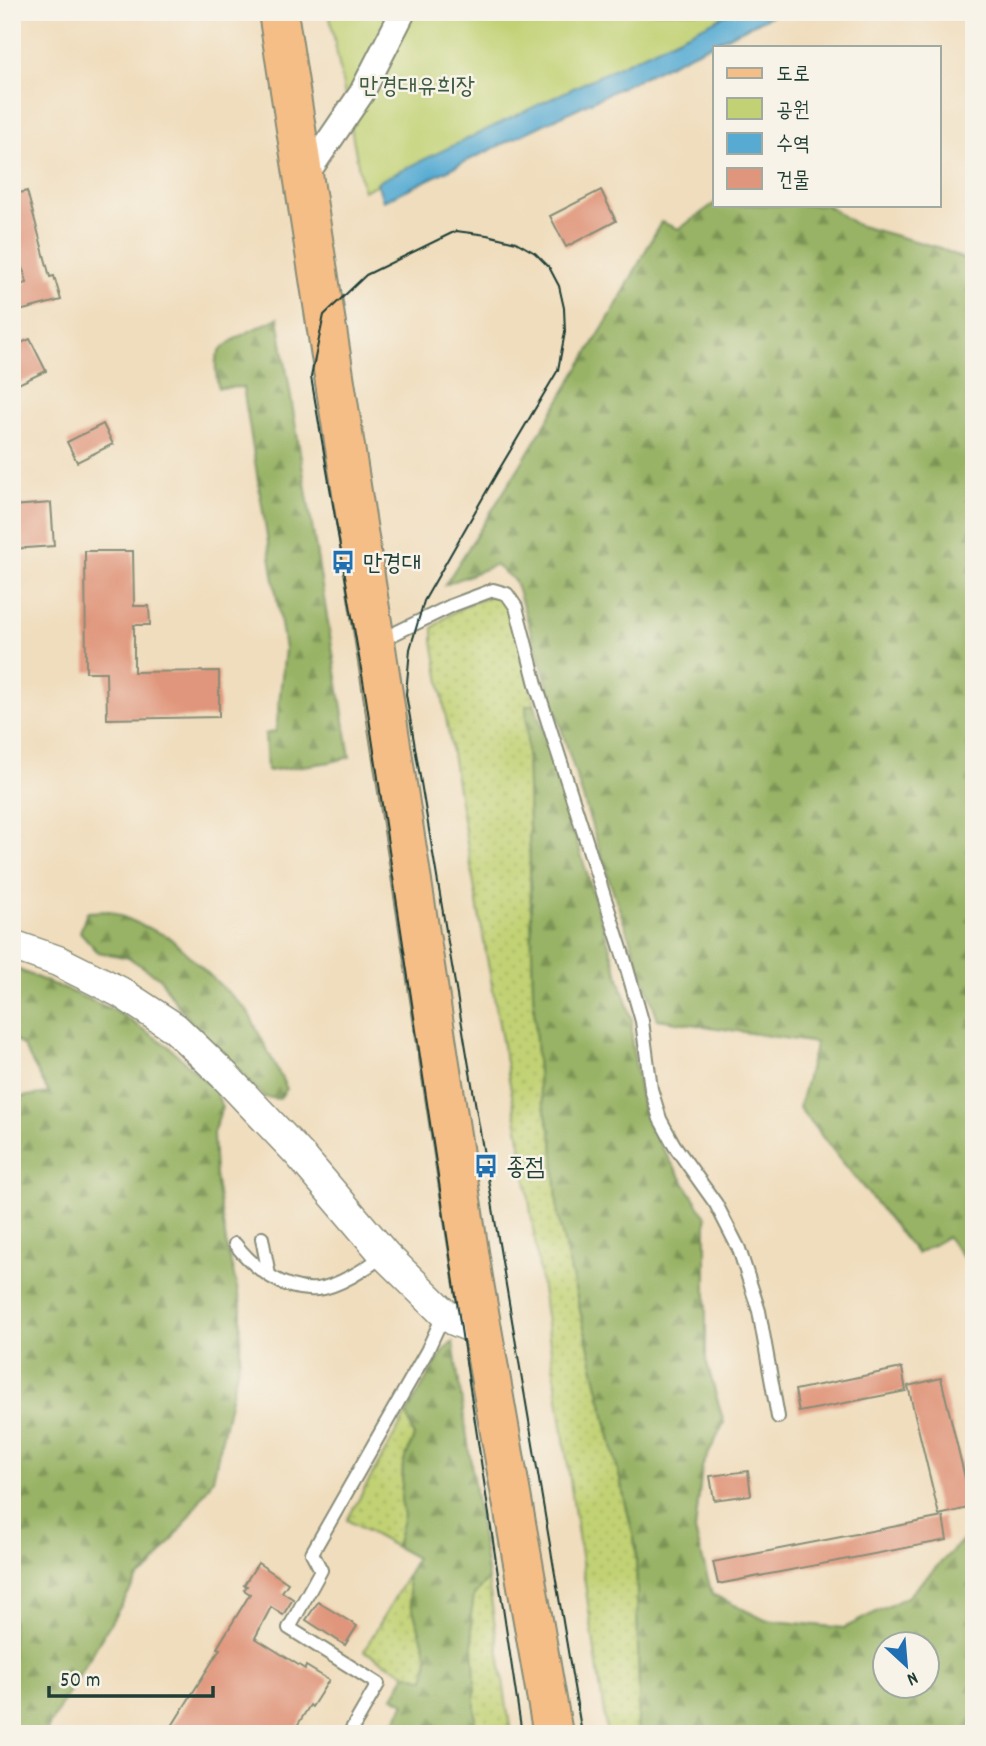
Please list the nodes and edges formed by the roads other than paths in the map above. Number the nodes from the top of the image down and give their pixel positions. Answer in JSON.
{"nodes":[{"id":1,"x":278,"y":12,"type":"edge"},
{"id":2,"x":403,"y":12,"type":"edge"},
{"id":3,"x":303,"y":179,"type":"junction"},
{"id":4,"x":375,"y":643,"type":"junction"},
{"id":5,"x":12,"y":945,"type":"edge"},
{"id":6,"x":262,"y":1237,"type":"dead end"},
{"id":7,"x":235,"y":1244,"type":"dead end"},
{"id":8,"x":385,"y":1255,"type":"junction"},
{"id":9,"x":269,"y":1275,"type":"junction"},
{"id":10,"x":444,"y":1313,"type":"junction"},
{"id":11,"x":481,"y":1331,"type":"junction"},
{"id":12,"x":779,"y":1417,"type":"dead end"},
{"id":13,"x":349,"y":1734,"type":"edge"},
{"id":14,"x":553,"y":1734,"type":"edge"}],
"edges":[{"from":1,"to":3,"type":"main road"},
{"from":2,"to":3,"type":"street"},
{"from":3,"to":4,"type":"main road"},
{"from":4,"to":11,"type":"main road"},
{"from":4,"to":12,"type":"lane"},
{"from":5,"to":8,"type":"street"},
{"from":6,"to":9,"type":"lane"},
{"from":7,"to":9,"type":"lane"},
{"from":8,"to":9,"type":"lane"},
{"from":8,"to":10,"type":"street"},
{"from":10,"to":11,"type":"street"},
{"from":10,"to":13,"type":"lane"},
{"from":11,"to":14,"type":"main road"}]}
